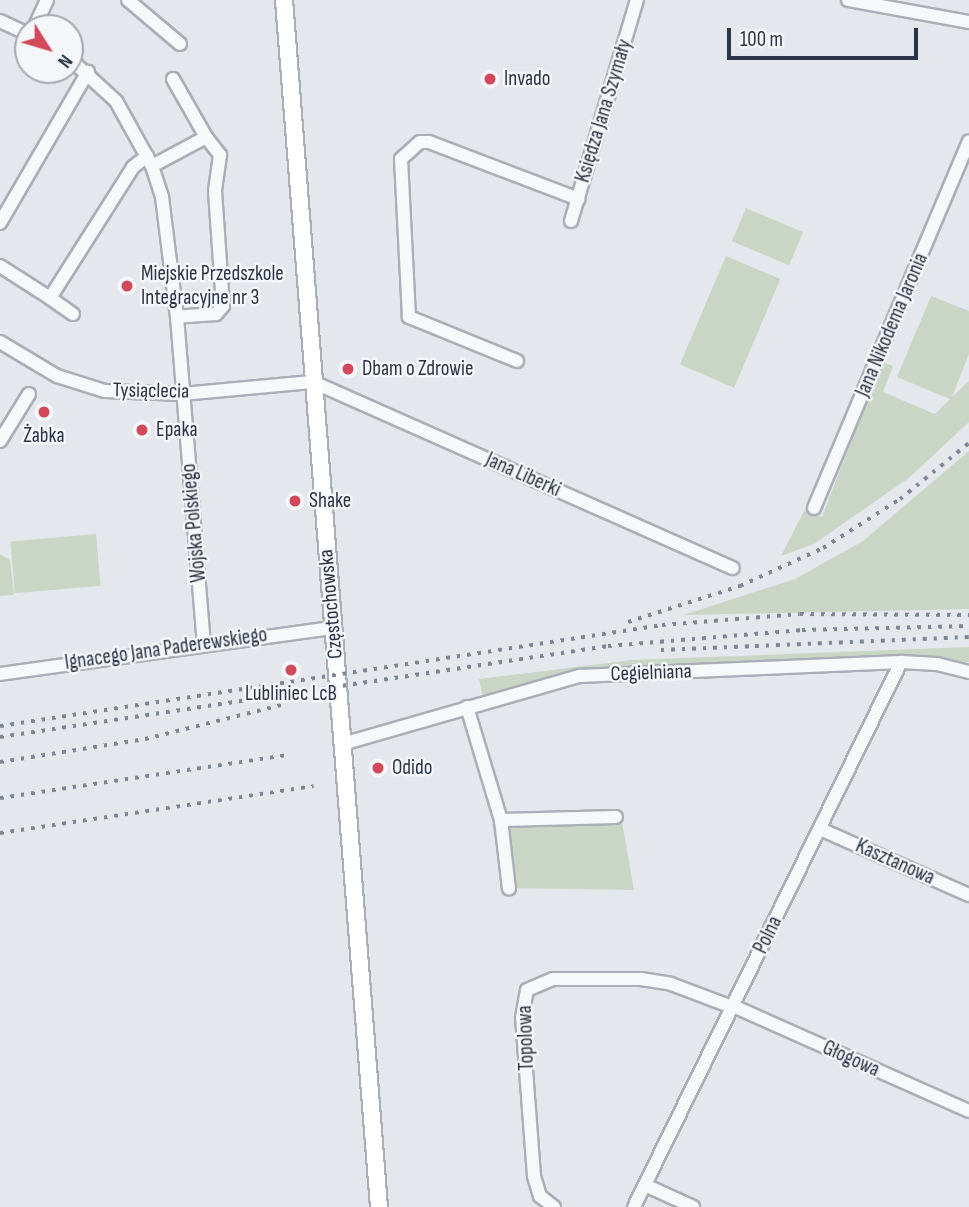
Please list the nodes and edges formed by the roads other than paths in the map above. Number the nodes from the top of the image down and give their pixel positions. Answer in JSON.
{"nodes":[{"id":1,"x":128,"y":0,"type":"edge"},
{"id":2,"x":284,"y":0,"type":"edge"},
{"id":3,"x":637,"y":0,"type":"edge"},
{"id":4,"x":848,"y":0,"type":"edge"},
{"id":5,"x":969,"y":22,"type":"edge"},
{"id":6,"x":180,"y":44,"type":"dead end"},
{"id":7,"x":84,"y":69,"type":"edge"},
{"id":8,"x":88,"y":72,"type":"junction"},
{"id":9,"x":173,"y":79,"type":"dead end"},
{"id":10,"x":206,"y":137,"type":"junction"},
{"id":11,"x":969,"y":141,"type":"edge"},
{"id":12,"x":149,"y":161,"type":"junction"},
{"id":13,"x":578,"y":199,"type":"junction"},
{"id":14,"x":571,"y":221,"type":"dead end"},
{"id":15,"x":0,"y":223,"type":"edge"},
{"id":16,"x":0,"y":266,"type":"edge"},
{"id":17,"x":50,"y":298,"type":"junction"},
{"id":18,"x":73,"y":314,"type":"dead end"},
{"id":19,"x":177,"y":317,"type":"junction"},
{"id":20,"x":0,"y":342,"type":"edge"},
{"id":21,"x":517,"y":361,"type":"dead end"},
{"id":22,"x":313,"y":382,"type":"junction"},
{"id":23,"x":29,"y":394,"type":"dead end"},
{"id":24,"x":183,"y":394,"type":"junction"},
{"id":25,"x":0,"y":441,"type":"edge"},
{"id":26,"x":814,"y":508,"type":"dead end"},
{"id":27,"x":733,"y":568,"type":"dead end"},
{"id":28,"x":333,"y":628,"type":"junction"},
{"id":29,"x":204,"y":642,"type":"junction"},
{"id":30,"x":901,"y":662,"type":"junction"},
{"id":31,"x":969,"y":672,"type":"edge"},
{"id":32,"x":0,"y":674,"type":"edge"},
{"id":33,"x":467,"y":707,"type":"junction"},
{"id":34,"x":342,"y":744,"type":"junction"},
{"id":35,"x":616,"y":817,"type":"dead end"},
{"id":36,"x":501,"y":820,"type":"junction"},
{"id":37,"x":820,"y":829,"type":"junction"},
{"id":38,"x":509,"y":889,"type":"dead end"},
{"id":39,"x":969,"y":895,"type":"edge"},
{"id":40,"x":733,"y":1007,"type":"junction"},
{"id":41,"x":969,"y":1111,"type":"edge"},
{"id":42,"x":645,"y":1185,"type":"junction"},
{"id":43,"x":379,"y":1207,"type":"edge"},
{"id":44,"x":554,"y":1207,"type":"edge"},
{"id":45,"x":634,"y":1207,"type":"edge"},
{"id":46,"x":693,"y":1207,"type":"edge"}],
"edges":[{"from":1,"to":6,"type":"street"},
{"from":2,"to":22,"type":"main road","name":"Częstochowska"},
{"from":3,"to":13,"type":"street","name":"Księdza Jana Szymały"},
{"from":4,"to":5,"type":"street"},
{"from":7,"to":8,"type":"street","name":"Wojska Polskiego"},
{"from":8,"to":12,"type":"street","name":"Wojska Polskiego"},
{"from":8,"to":15,"type":"street"},
{"from":9,"to":10,"type":"street"},
{"from":10,"to":12,"type":"street"},
{"from":10,"to":19,"type":"street"},
{"from":11,"to":26,"type":"street","name":"Jana Nikodema Jaronia"},
{"from":12,"to":17,"type":"street"},
{"from":12,"to":19,"type":"street","name":"Wojska Polskiego"},
{"from":13,"to":14,"type":"street","name":"Księdza Jana Szymały"},
{"from":13,"to":21,"type":"street"},
{"from":16,"to":17,"type":"street"},
{"from":17,"to":18,"type":"street"},
{"from":19,"to":24,"type":"street","name":"Wojska Polskiego"},
{"from":20,"to":24,"type":"street","name":"Tysiąclecia"},
{"from":22,"to":24,"type":"street","name":"Tysiąclecia"},
{"from":22,"to":27,"type":"street","name":"Jana Liberki"},
{"from":22,"to":28,"type":"main road","name":"Częstochowska"},
{"from":23,"to":25,"type":"street"},
{"from":24,"to":29,"type":"street","name":"Wojska Polskiego"},
{"from":28,"to":29,"type":"street","name":"Ignacego Jana Paderewskiego"},
{"from":28,"to":34,"type":"main road","name":"Częstochowska"},
{"from":29,"to":32,"type":"street","name":"Ignacego Jana Paderewskiego"},
{"from":30,"to":31,"type":"street","name":"Cegielniana"},
{"from":30,"to":33,"type":"street","name":"Cegielniana"},
{"from":30,"to":37,"type":"street","name":"Polna"},
{"from":33,"to":34,"type":"street","name":"Cegielniana"},
{"from":33,"to":36,"type":"street"},
{"from":34,"to":43,"type":"main road","name":"Częstochowska"},
{"from":35,"to":36,"type":"street"},
{"from":36,"to":38,"type":"street"},
{"from":37,"to":39,"type":"street","name":"Kasztanowa"},
{"from":37,"to":40,"type":"street","name":"Polna"},
{"from":40,"to":41,"type":"street","name":"Głogowa"},
{"from":40,"to":42,"type":"street","name":"Polna"},
{"from":40,"to":44,"type":"street","name":"Topolowa"},
{"from":42,"to":45,"type":"street","name":"Polna"},
{"from":42,"to":46,"type":"street"}]}
